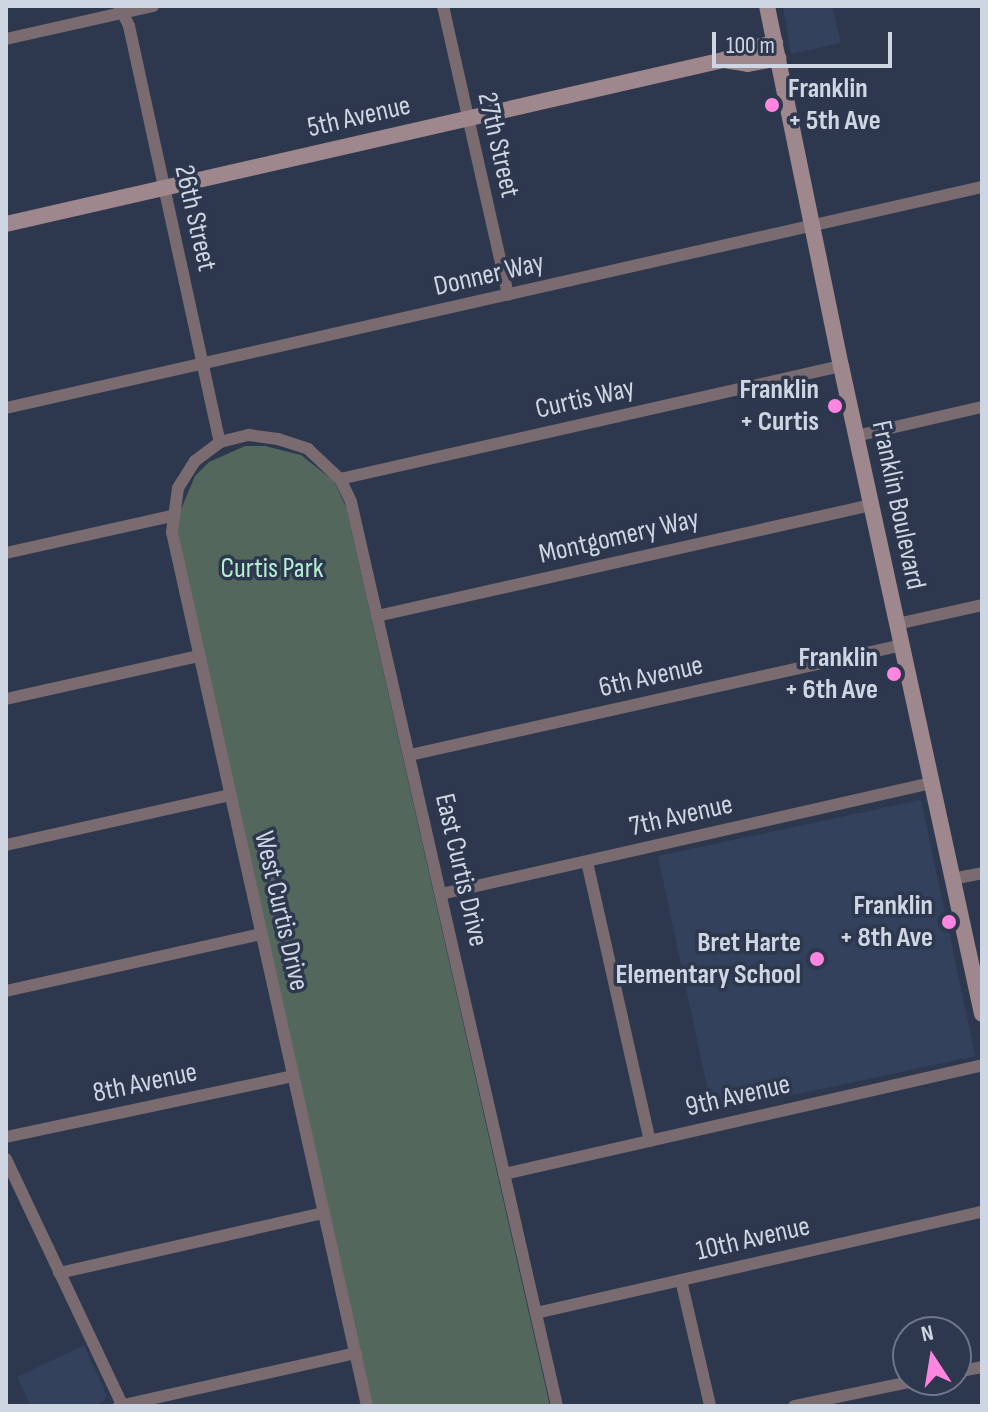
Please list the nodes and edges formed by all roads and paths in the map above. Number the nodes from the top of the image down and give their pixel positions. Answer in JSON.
{"nodes":[{"id":1,"x":153,"y":6,"type":"edge"},
{"id":2,"x":443,"y":6,"type":"edge"},
{"id":3,"x":767,"y":6,"type":"edge"},
{"id":4,"x":121,"y":9,"type":"edge"},
{"id":5,"x":6,"y":39,"type":"edge"},
{"id":6,"x":777,"y":50,"type":"junction"},
{"id":7,"x":466,"y":119,"type":"junction"},
{"id":8,"x":982,"y":187,"type":"edge"},
{"id":9,"x":163,"y":188,"type":"junction"},
{"id":10,"x":6,"y":224,"type":"edge"},
{"id":11,"x":812,"y":226,"type":"junction"},
{"id":12,"x":508,"y":295,"type":"junction"},
{"id":13,"x":203,"y":364,"type":"junction"},
{"id":14,"x":841,"y":366,"type":"junction"},
{"id":15,"x":982,"y":407,"type":"edge"},
{"id":16,"x":6,"y":408,"type":"edge"},
{"id":17,"x":856,"y":436,"type":"junction"},
{"id":18,"x":220,"y":442,"type":"junction"},
{"id":19,"x":340,"y":479,"type":"junction"},
{"id":20,"x":871,"y":505,"type":"junction"},
{"id":21,"x":171,"y":516,"type":"junction"},
{"id":22,"x":6,"y":553,"type":"edge"},
{"id":23,"x":982,"y":605,"type":"edge"},
{"id":24,"x":377,"y":616,"type":"junction"},
{"id":25,"x":897,"y":624,"type":"junction"},
{"id":26,"x":902,"y":645,"type":"junction"},
{"id":27,"x":199,"y":656,"type":"junction"},
{"id":28,"x":6,"y":699,"type":"edge"},
{"id":29,"x":410,"y":755,"type":"junction"},
{"id":30,"x":931,"y":783,"type":"junction"},
{"id":31,"x":230,"y":795,"type":"junction"},
{"id":32,"x":6,"y":845,"type":"edge"},
{"id":33,"x":587,"y":862,"type":"junction"},
{"id":34,"x":982,"y":873,"type":"edge"},
{"id":35,"x":952,"y":879,"type":"junction"},
{"id":36,"x":441,"y":894,"type":"junction"},
{"id":37,"x":262,"y":934,"type":"junction"},
{"id":38,"x":6,"y":991,"type":"edge"},
{"id":39,"x":982,"y":1014,"type":"edge"},
{"id":40,"x":982,"y":1065,"type":"edge"},
{"id":41,"x":293,"y":1076,"type":"junction"},
{"id":42,"x":6,"y":1137,"type":"edge"},
{"id":43,"x":650,"y":1141,"type":"junction"},
{"id":44,"x":6,"y":1159,"type":"edge"},
{"id":45,"x":504,"y":1174,"type":"junction"},
{"id":46,"x":982,"y":1212,"type":"edge"},
{"id":47,"x":324,"y":1213,"type":"junction"},
{"id":48,"x":59,"y":1273,"type":"junction"},
{"id":49,"x":681,"y":1280,"type":"junction"},
{"id":50,"x":536,"y":1313,"type":"junction"},
{"id":51,"x":356,"y":1353,"type":"junction"},
{"id":52,"x":892,"y":1385,"type":"edge"},
{"id":53,"x":121,"y":1406,"type":"edge"},
{"id":54,"x":367,"y":1406,"type":"edge"},
{"id":55,"x":557,"y":1406,"type":"edge"},
{"id":56,"x":710,"y":1406,"type":"edge"},
{"id":57,"x":794,"y":1406,"type":"edge"}],
"edges":[{"from":1,"to":4,"type":"street"},
{"from":2,"to":7,"type":"street","name":"27th Street"},
{"from":3,"to":6,"type":"main road","name":"Franklin Boulevard"},
{"from":4,"to":5,"type":"street"},
{"from":4,"to":9,"type":"street","name":"26th Street"},
{"from":6,"to":7,"type":"main road","name":"5th Avenue"},
{"from":6,"to":11,"type":"main road","name":"Franklin Boulevard"},
{"from":7,"to":9,"type":"main road","name":"5th Avenue"},
{"from":7,"to":12,"type":"street","name":"27th Street"},
{"from":8,"to":11,"type":"street","name":"Donner Way"},
{"from":9,"to":10,"type":"main road","name":"5th Avenue"},
{"from":9,"to":13,"type":"street","name":"26th Street"},
{"from":11,"to":12,"type":"street","name":"Donner Way"},
{"from":11,"to":14,"type":"main road","name":"Franklin Boulevard"},
{"from":12,"to":13,"type":"street","name":"Donner Way"},
{"from":13,"to":16,"type":"street","name":"Donner Way"},
{"from":13,"to":18,"type":"street","name":"26th Street"},
{"from":14,"to":17,"type":"main road","name":"Franklin Boulevard"},
{"from":14,"to":19,"type":"street","name":"Curtis Way"},
{"from":15,"to":17,"type":"street"},
{"from":17,"to":20,"type":"main road","name":"Franklin Boulevard"},
{"from":18,"to":19,"type":"street","name":"East Curtis Drive"},
{"from":18,"to":21,"type":"street","name":"West Curtis Drive"},
{"from":19,"to":24,"type":"street","name":"East Curtis Drive"},
{"from":20,"to":24,"type":"street","name":"Montgomery Way"},
{"from":20,"to":25,"type":"main road","name":"Franklin Boulevard"},
{"from":21,"to":22,"type":"street"},
{"from":21,"to":27,"type":"street","name":"West Curtis Drive"},
{"from":23,"to":25,"type":"street"},
{"from":24,"to":29,"type":"street","name":"East Curtis Drive"},
{"from":25,"to":26,"type":"main road","name":"Franklin Boulevard"},
{"from":26,"to":29,"type":"street","name":"6th Avenue"},
{"from":26,"to":30,"type":"main road","name":"Franklin Boulevard"},
{"from":27,"to":28,"type":"street"},
{"from":27,"to":31,"type":"street","name":"West Curtis Drive"},
{"from":29,"to":36,"type":"street","name":"East Curtis Drive"},
{"from":30,"to":33,"type":"street","name":"7th Avenue"},
{"from":30,"to":35,"type":"main road","name":"Franklin Boulevard"},
{"from":31,"to":32,"type":"street"},
{"from":31,"to":37,"type":"street","name":"West Curtis Drive"},
{"from":33,"to":36,"type":"street","name":"7th Avenue"},
{"from":33,"to":43,"type":"street"},
{"from":34,"to":35,"type":"street"},
{"from":35,"to":39,"type":"main road","name":"Franklin Boulevard"},
{"from":36,"to":45,"type":"street","name":"East Curtis Drive"},
{"from":37,"to":38,"type":"street"},
{"from":37,"to":41,"type":"street","name":"West Curtis Drive"},
{"from":40,"to":43,"type":"street","name":"9th Avenue"},
{"from":41,"to":42,"type":"street","name":"8th Avenue"},
{"from":41,"to":47,"type":"street","name":"West Curtis Drive"},
{"from":43,"to":45,"type":"street","name":"9th Avenue"},
{"from":44,"to":48,"type":"street"},
{"from":45,"to":50,"type":"street","name":"East Curtis Drive"},
{"from":46,"to":49,"type":"street","name":"10th Avenue"},
{"from":47,"to":48,"type":"street"},
{"from":47,"to":51,"type":"street","name":"West Curtis Drive"},
{"from":48,"to":53,"type":"street"},
{"from":49,"to":50,"type":"street","name":"10th Avenue"},
{"from":49,"to":56,"type":"street"},
{"from":50,"to":55,"type":"street","name":"East Curtis Drive"},
{"from":51,"to":53,"type":"street"},
{"from":51,"to":54,"type":"street","name":"West Curtis Drive"},
{"from":52,"to":57,"type":"street"}]}
